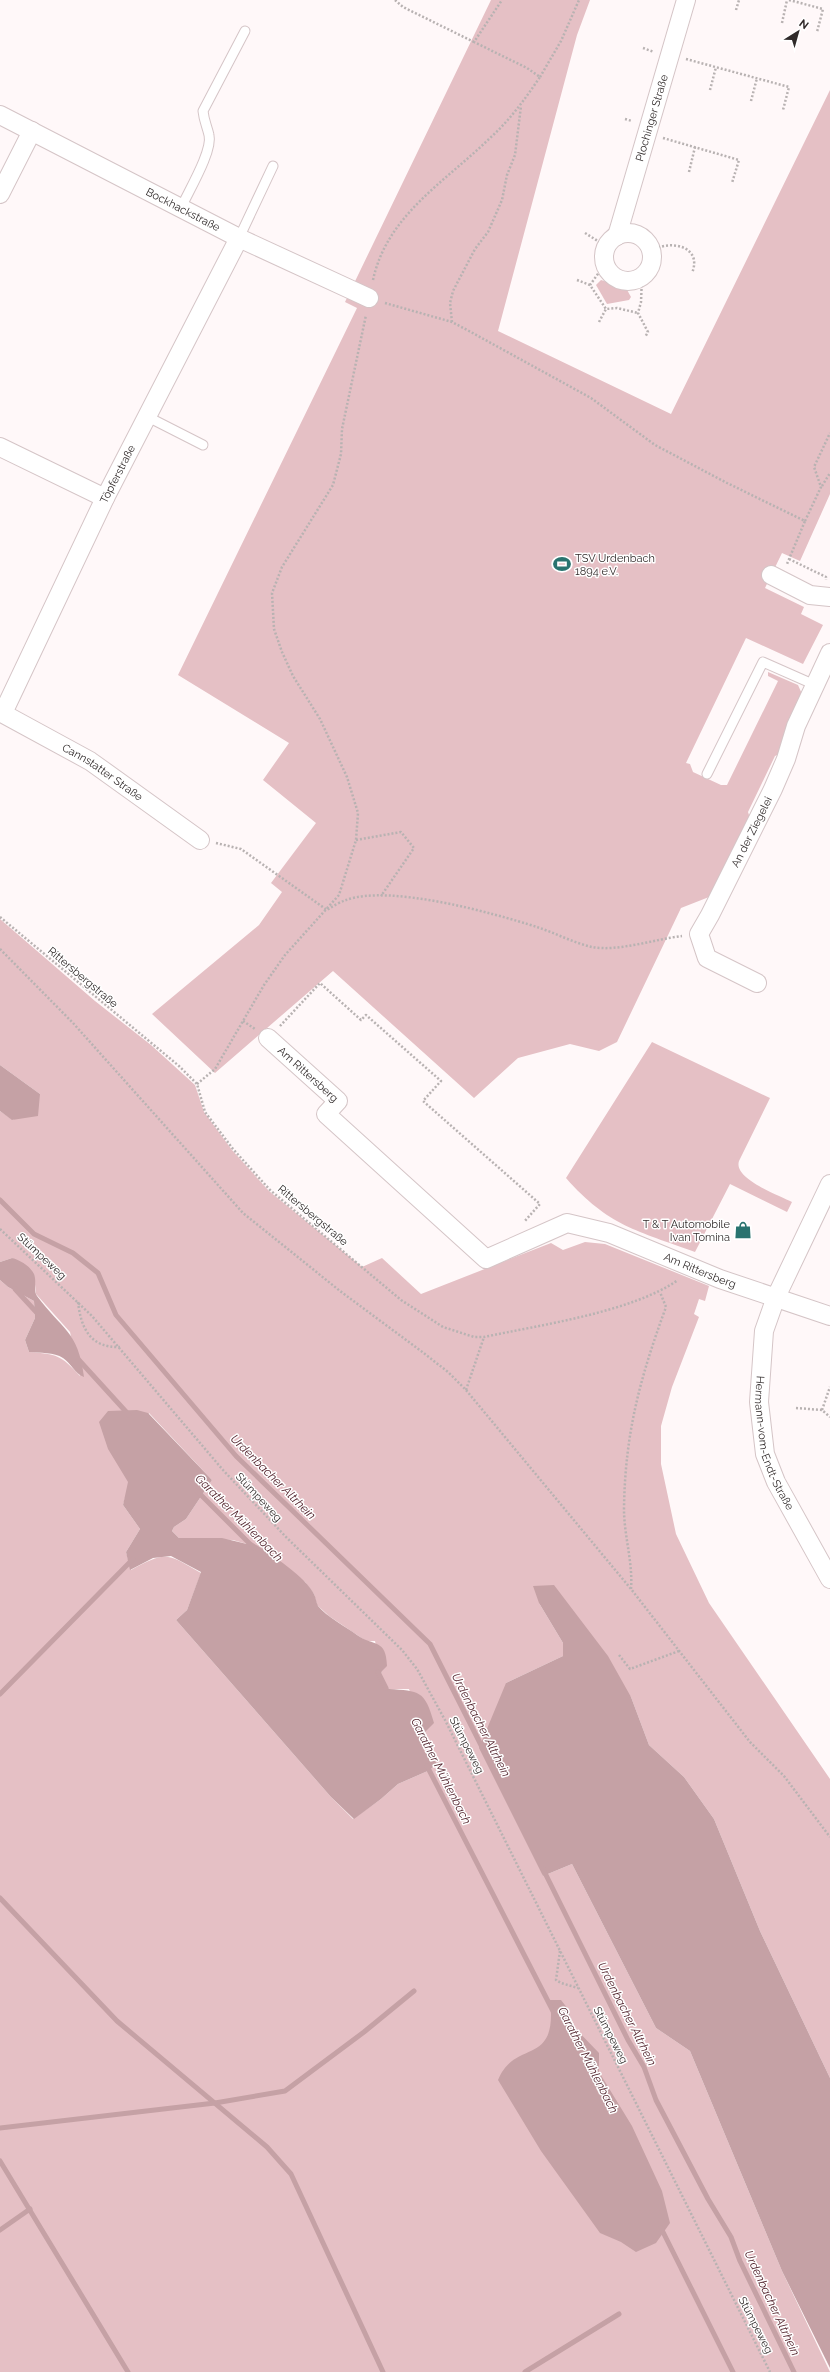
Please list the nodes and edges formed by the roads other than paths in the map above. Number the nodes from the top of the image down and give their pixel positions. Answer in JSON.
{"nodes":[{"id":1,"x":686,"y":0,"type":"edge"},
{"id":2,"x":245,"y":31,"type":"dead end"},
{"id":3,"x":0,"y":115,"type":"edge"},
{"id":4,"x":32,"y":131,"type":"junction"},
{"id":5,"x":273,"y":166,"type":"dead end"},
{"id":6,"x":0,"y":194,"type":"edge"},
{"id":7,"x":181,"y":208,"type":"junction"},
{"id":8,"x":239,"y":238,"type":"junction"},
{"id":9,"x":610,"y":249,"type":"junction"},
{"id":10,"x":369,"y":298,"type":"road end"},
{"id":11,"x":146,"y":416,"type":"junction"},
{"id":12,"x":203,"y":445,"type":"dead end"},
{"id":13,"x":0,"y":447,"type":"edge"},
{"id":14,"x":105,"y":498,"type":"junction"},
{"id":15,"x":776,"y":577,"type":"road end"},
{"id":16,"x":829,"y":590,"type":"edge"},
{"id":17,"x":830,"y":653,"type":"edge"},
{"id":18,"x":815,"y":685,"type":"junction"},
{"id":19,"x":2,"y":712,"type":"edge"},
{"id":20,"x":707,"y":774,"type":"dead end"},
{"id":21,"x":200,"y":840,"type":"road end"},
{"id":22,"x":757,"y":983,"type":"dead end"},
{"id":23,"x":268,"y":1038,"type":"road end"},
{"id":24,"x":828,"y":1194,"type":"edge"},
{"id":25,"x":776,"y":1297,"type":"junction"},
{"id":26,"x":830,"y":1316,"type":"edge"},
{"id":27,"x":830,"y":1579,"type":"edge"}],
"edges":[{"from":1,"to":9,"type":"street","name":"Plochinger Straße"},
{"from":2,"to":7,"type":"lane"},
{"from":3,"to":4,"type":"street","name":"Bockhackstraße"},
{"from":4,"to":6,"type":"street"},
{"from":4,"to":7,"type":"street","name":"Bockhackstraße"},
{"from":5,"to":8,"type":"lane"},
{"from":7,"to":8,"type":"street","name":"Bockhackstraße"},
{"from":8,"to":10,"type":"street","name":"Bockhackstraße"},
{"from":8,"to":11,"type":"street","name":"Töpferstraße"},
{"from":9,"to":9,"type":"street"},
{"from":11,"to":12,"type":"lane"},
{"from":11,"to":14,"type":"street","name":"Töpferstraße"},
{"from":13,"to":14,"type":"street"},
{"from":14,"to":19,"type":"street","name":"Töpferstraße"},
{"from":15,"to":16,"type":"street"},
{"from":17,"to":18,"type":"street","name":"An der Ziegelei"},
{"from":18,"to":20,"type":"lane"},
{"from":18,"to":22,"type":"street","name":"An der Ziegelei"},
{"from":19,"to":21,"type":"street","name":"Cannstatter Straße"},
{"from":23,"to":25,"type":"street","name":"Am Rittersberg"},
{"from":24,"to":25,"type":"street","name":"Hermann-vom-Endt-Straße"},
{"from":25,"to":26,"type":"street","name":"Am Rittersberg"},
{"from":25,"to":27,"type":"street","name":"Hermann-vom-Endt-Straße"}]}
